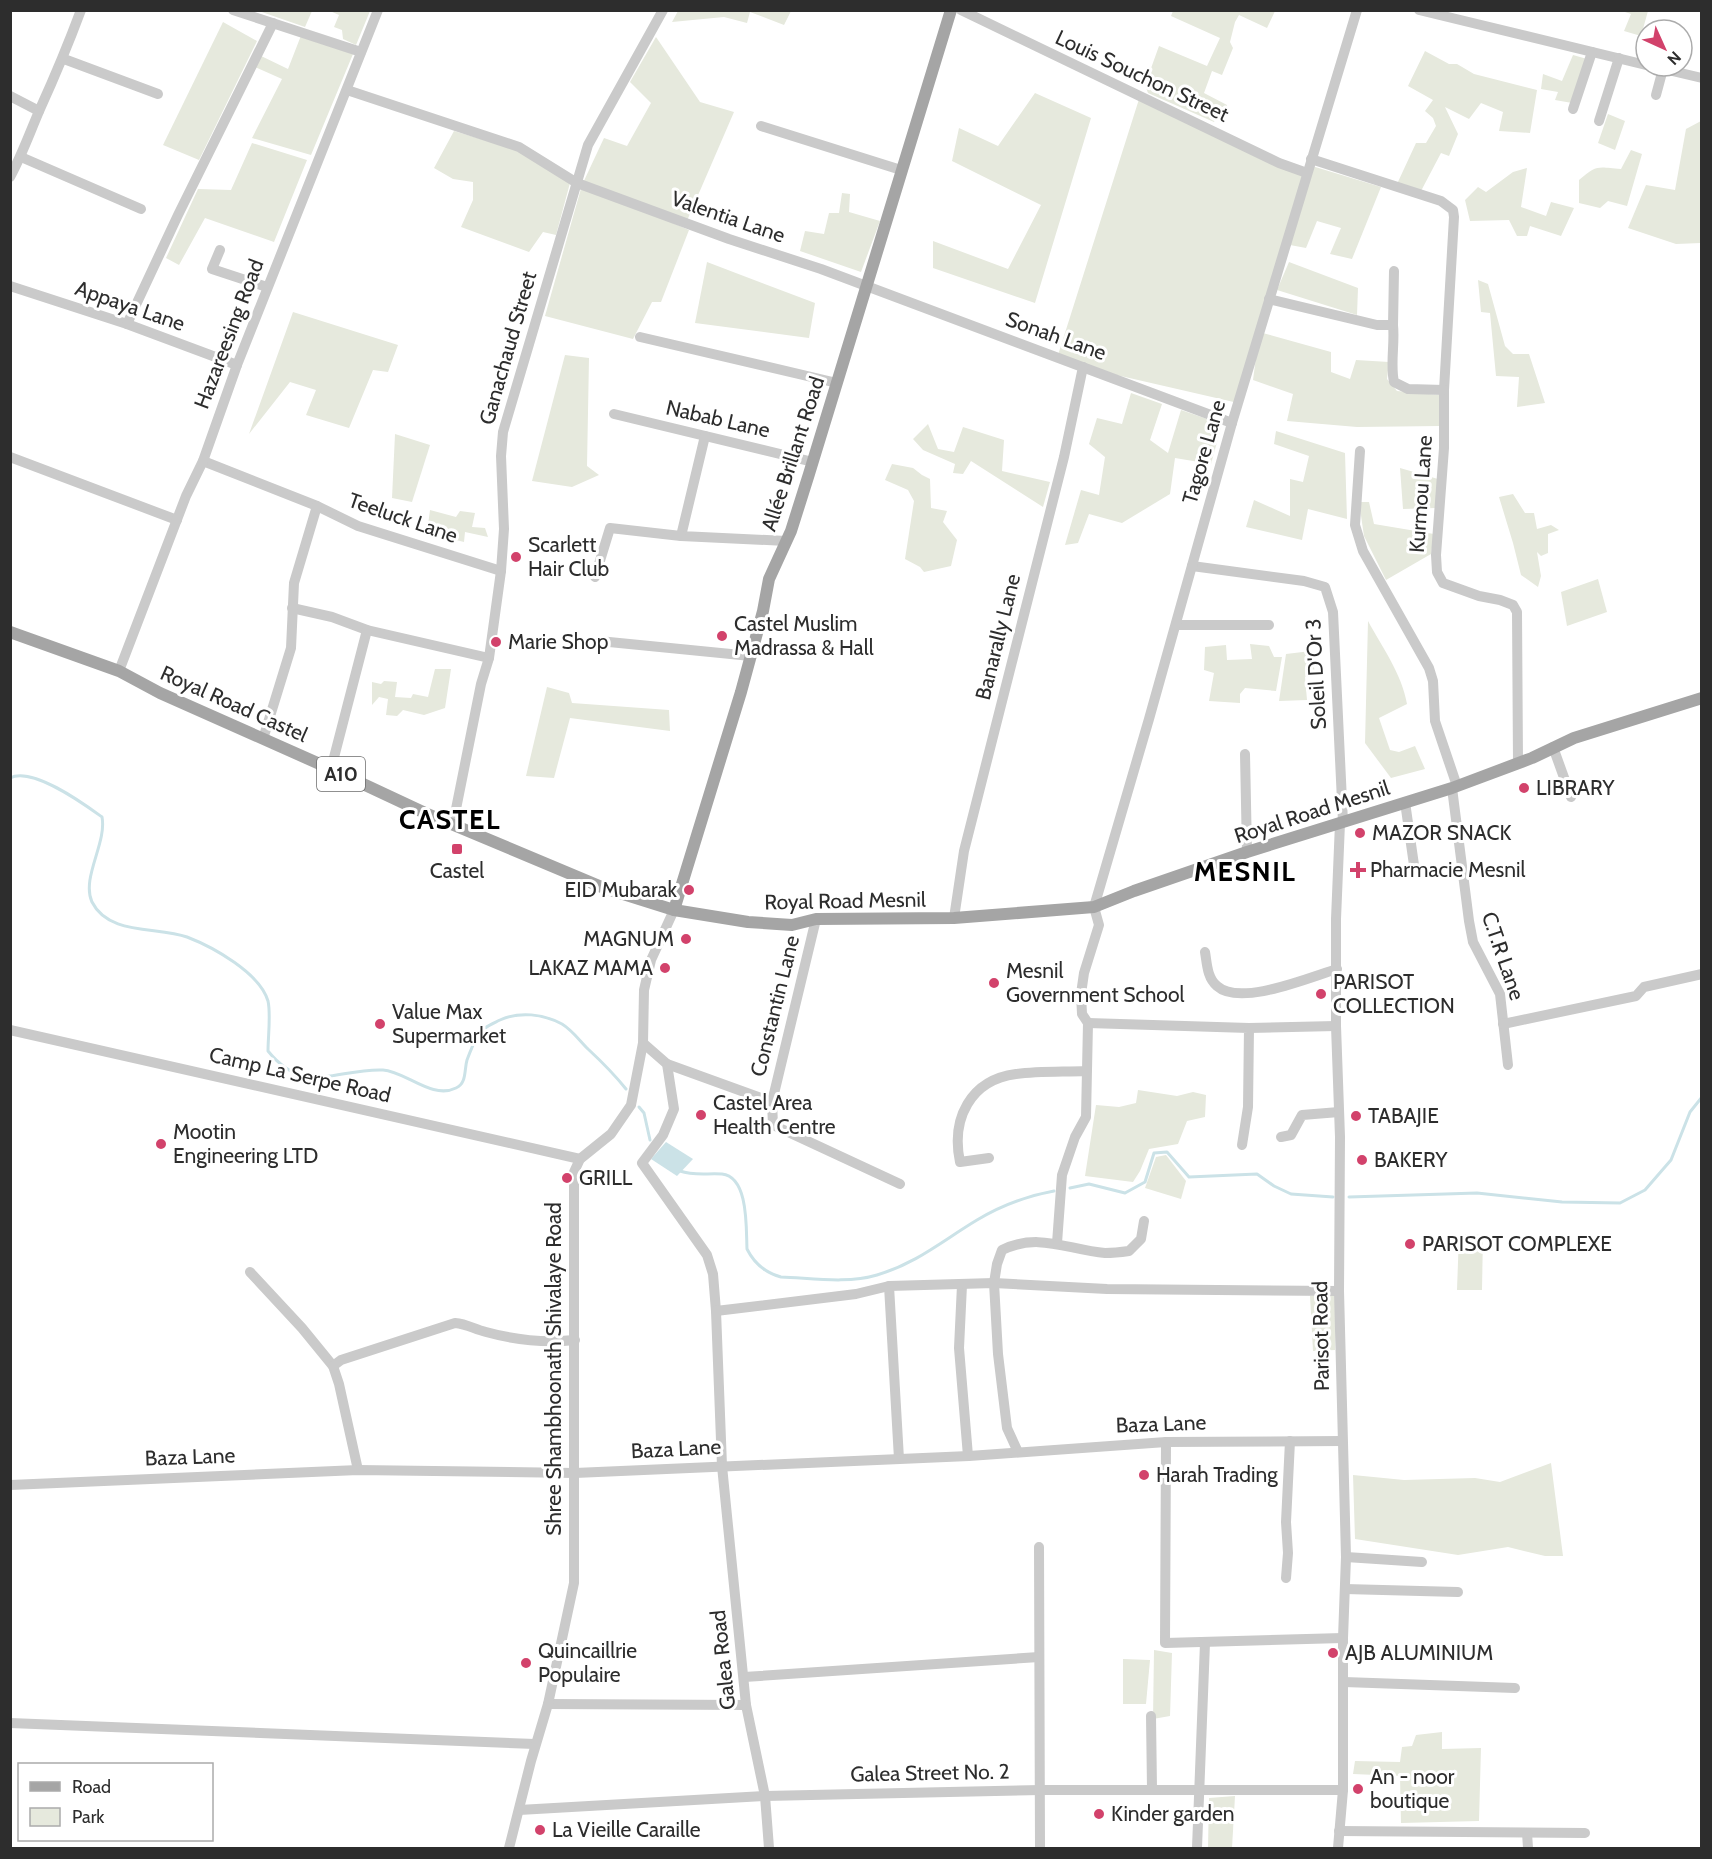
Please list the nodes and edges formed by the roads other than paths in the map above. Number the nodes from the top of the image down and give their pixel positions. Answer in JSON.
{"nodes":[{"id":1,"x":81,"y":10,"type":"edge"},
{"id":2,"x":232,"y":10,"type":"edge"},
{"id":3,"x":378,"y":10,"type":"edge"},
{"id":4,"x":663,"y":10,"type":"edge"},
{"id":5,"x":951,"y":10,"type":"edge"},
{"id":6,"x":961,"y":10,"type":"edge"},
{"id":7,"x":1357,"y":10,"type":"edge"},
{"id":8,"x":1419,"y":10,"type":"edge"},
{"id":9,"x":273,"y":23,"type":"junction"},
{"id":10,"x":361,"y":52,"type":"junction"},
{"id":11,"x":1592,"y":52,"type":"junction"},
{"id":12,"x":64,"y":58,"type":"junction"},
{"id":13,"x":1619,"y":58,"type":"junction"},
{"id":14,"x":1634,"y":62,"type":"edge"},
{"id":15,"x":1661,"y":78,"type":"edge"},
{"id":16,"x":348,"y":90,"type":"junction"},
{"id":17,"x":158,"y":94,"type":"dead end"},
{"id":18,"x":1656,"y":95,"type":"dead end"},
{"id":19,"x":10,"y":96,"type":"edge"},
{"id":20,"x":1574,"y":109,"type":"dead end"},
{"id":21,"x":39,"y":111,"type":"junction"},
{"id":22,"x":1599,"y":121,"type":"dead end"},
{"id":23,"x":761,"y":126,"type":"dead end"},
{"id":24,"x":21,"y":157,"type":"junction"},
{"id":25,"x":1311,"y":159,"type":"junction"},
{"id":26,"x":902,"y":170,"type":"junction"},
{"id":27,"x":1307,"y":173,"type":"junction"},
{"id":28,"x":10,"y":177,"type":"edge"},
{"id":29,"x":577,"y":183,"type":"junction"},
{"id":30,"x":141,"y":209,"type":"dead end"},
{"id":31,"x":220,"y":250,"type":"dead end"},
{"id":32,"x":1394,"y":271,"type":"dead end"},
{"id":33,"x":10,"y":286,"type":"edge"},
{"id":34,"x":865,"y":286,"type":"junction"},
{"id":35,"x":267,"y":287,"type":"junction"},
{"id":36,"x":1269,"y":298,"type":"junction"},
{"id":37,"x":126,"y":324,"type":"junction"},
{"id":38,"x":1394,"y":325,"type":"junction"},
{"id":39,"x":640,"y":337,"type":"dead end"},
{"id":40,"x":237,"y":365,"type":"junction"},
{"id":41,"x":1083,"y":367,"type":"junction"},
{"id":42,"x":837,"y":383,"type":"junction"},
{"id":43,"x":1444,"y":390,"type":"junction"},
{"id":44,"x":614,"y":414,"type":"dead end"},
{"id":45,"x":1232,"y":423,"type":"junction"},
{"id":46,"x":705,"y":436,"type":"junction"},
{"id":47,"x":1359,"y":451,"type":"dead end"},
{"id":48,"x":10,"y":457,"type":"edge"},
{"id":49,"x":203,"y":460,"type":"junction"},
{"id":50,"x":813,"y":462,"type":"junction"},
{"id":51,"x":317,"y":506,"type":"junction"},
{"id":52,"x":177,"y":520,"type":"junction"},
{"id":53,"x":681,"y":536,"type":"junction"},
{"id":54,"x":786,"y":541,"type":"junction"},
{"id":55,"x":1192,"y":566,"type":"junction"},
{"id":56,"x":501,"y":571,"type":"junction"},
{"id":57,"x":595,"y":577,"type":"dead end"},
{"id":58,"x":292,"y":608,"type":"junction"},
{"id":59,"x":1176,"y":625,"type":"junction"},
{"id":60,"x":1269,"y":625,"type":"dead end"},
{"id":61,"x":367,"y":630,"type":"junction"},
{"id":62,"x":10,"y":632,"type":"edge"},
{"id":63,"x":599,"y":641,"type":"dead end"},
{"id":64,"x":751,"y":656,"type":"junction"},
{"id":65,"x":489,"y":658,"type":"junction"},
{"id":66,"x":119,"y":671,"type":"junction"},
{"id":67,"x":1701,"y":698,"type":"edge"},
{"id":68,"x":263,"y":739,"type":"junction"},
{"id":69,"x":1553,"y":747,"type":"junction"},
{"id":70,"x":1245,"y":754,"type":"dead end"},
{"id":71,"x":1518,"y":763,"type":"junction"},
{"id":72,"x":331,"y":769,"type":"junction"},
{"id":73,"x":1454,"y":787,"type":"junction"},
{"id":74,"x":1571,"y":797,"type":"dead end"},
{"id":75,"x":1405,"y":802,"type":"junction"},
{"id":76,"x":1342,"y":823,"type":"junction"},
{"id":77,"x":453,"y":824,"type":"junction"},
{"id":78,"x":1247,"y":852,"type":"junction"},
{"id":79,"x":1415,"y":872,"type":"dead end"},
{"id":80,"x":1094,"y":907,"type":"junction"},
{"id":81,"x":674,"y":910,"type":"junction"},
{"id":82,"x":954,"y":918,"type":"junction"},
{"id":83,"x":816,"y":920,"type":"junction"},
{"id":84,"x":1205,"y":952,"type":"dead end"},
{"id":85,"x":1337,"y":969,"type":"junction"},
{"id":86,"x":1701,"y":974,"type":"edge"},
{"id":87,"x":1088,"y":1023,"type":"junction"},
{"id":88,"x":1503,"y":1024,"type":"junction"},
{"id":89,"x":1336,"y":1026,"type":"junction"},
{"id":90,"x":1249,"y":1028,"type":"junction"},
{"id":91,"x":10,"y":1030,"type":"edge"},
{"id":92,"x":643,"y":1042,"type":"junction"},
{"id":93,"x":667,"y":1064,"type":"junction"},
{"id":94,"x":1508,"y":1065,"type":"dead end"},
{"id":95,"x":1086,"y":1071,"type":"junction"},
{"id":96,"x":772,"y":1102,"type":"junction"},
{"id":97,"x":1339,"y":1112,"type":"junction"},
{"id":98,"x":1281,"y":1137,"type":"dead end"},
{"id":99,"x":1242,"y":1146,"type":"dead end"},
{"id":100,"x":989,"y":1158,"type":"dead end"},
{"id":101,"x":580,"y":1159,"type":"junction"},
{"id":102,"x":900,"y":1184,"type":"dead end"},
{"id":103,"x":1144,"y":1221,"type":"dead end"},
{"id":104,"x":1057,"y":1243,"type":"junction"},
{"id":105,"x":250,"y":1272,"type":"dead end"},
{"id":106,"x":994,"y":1283,"type":"junction"},
{"id":107,"x":889,"y":1286,"type":"junction"},
{"id":108,"x":962,"y":1286,"type":"junction"},
{"id":109,"x":1339,"y":1291,"type":"junction"},
{"id":110,"x":716,"y":1311,"type":"junction"},
{"id":111,"x":575,"y":1340,"type":"junction"},
{"id":112,"x":333,"y":1366,"type":"junction"},
{"id":113,"x":1290,"y":1441,"type":"junction"},
{"id":114,"x":1342,"y":1441,"type":"junction"},
{"id":115,"x":1166,"y":1442,"type":"junction"},
{"id":116,"x":1018,"y":1452,"type":"junction"},
{"id":117,"x":969,"y":1456,"type":"junction"},
{"id":118,"x":899,"y":1459,"type":"junction"},
{"id":119,"x":722,"y":1466,"type":"junction"},
{"id":120,"x":358,"y":1470,"type":"junction"},
{"id":121,"x":575,"y":1473,"type":"junction"},
{"id":122,"x":10,"y":1485,"type":"edge"},
{"id":123,"x":1039,"y":1547,"type":"dead end"},
{"id":124,"x":1346,"y":1557,"type":"junction"},
{"id":125,"x":1422,"y":1562,"type":"dead end"},
{"id":126,"x":1286,"y":1578,"type":"dead end"},
{"id":127,"x":1345,"y":1589,"type":"junction"},
{"id":128,"x":1458,"y":1592,"type":"dead end"},
{"id":129,"x":1344,"y":1638,"type":"junction"},
{"id":130,"x":1205,"y":1643,"type":"junction"},
{"id":131,"x":1039,"y":1657,"type":"junction"},
{"id":132,"x":744,"y":1677,"type":"junction"},
{"id":133,"x":1344,"y":1682,"type":"junction"},
{"id":134,"x":1515,"y":1688,"type":"dead end"},
{"id":135,"x":548,"y":1704,"type":"junction"},
{"id":136,"x":747,"y":1704,"type":"junction"},
{"id":137,"x":1150,"y":1716,"type":"dead end"},
{"id":138,"x":10,"y":1723,"type":"edge"},
{"id":139,"x":536,"y":1744,"type":"junction"},
{"id":140,"x":1152,"y":1789,"type":"junction"},
{"id":141,"x":1041,"y":1790,"type":"junction"},
{"id":142,"x":1198,"y":1790,"type":"junction"},
{"id":143,"x":1343,"y":1790,"type":"junction"},
{"id":144,"x":765,"y":1796,"type":"junction"},
{"id":145,"x":519,"y":1810,"type":"junction"},
{"id":146,"x":1339,"y":1831,"type":"junction"},
{"id":147,"x":1527,"y":1833,"type":"junction"},
{"id":148,"x":1585,"y":1833,"type":"dead end"},
{"id":149,"x":509,"y":1848,"type":"edge"},
{"id":150,"x":769,"y":1848,"type":"edge"},
{"id":151,"x":1040,"y":1848,"type":"edge"},
{"id":152,"x":1197,"y":1848,"type":"edge"},
{"id":153,"x":1338,"y":1848,"type":"edge"},
{"id":154,"x":1528,"y":1848,"type":"edge"}],
"edges":[{"from":1,"to":12,"type":"street"},
{"from":2,"to":9,"type":"street"},
{"from":3,"to":10,"type":"street","name":"Hazareesing Road"},
{"from":4,"to":29,"type":"street","name":"Ganachaud Street"},
{"from":5,"to":26,"type":"main road","name":"Allée Brillant Road"},
{"from":6,"to":27,"type":"street","name":"Louis Souchon Street"},
{"from":7,"to":25,"type":"street","name":"Tagore Lane"},
{"from":8,"to":11,"type":"street"},
{"from":9,"to":10,"type":"street"},
{"from":9,"to":37,"type":"street"},
{"from":10,"to":16,"type":"street","name":"Hazareesing Road"},
{"from":11,"to":13,"type":"street"},
{"from":11,"to":20,"type":"street"},
{"from":12,"to":17,"type":"street"},
{"from":12,"to":21,"type":"street"},
{"from":13,"to":14,"type":"street"},
{"from":13,"to":22,"type":"street"},
{"from":15,"to":18,"type":"street"},
{"from":16,"to":29,"type":"street","name":"Valentia Lane"},
{"from":16,"to":35,"type":"street","name":"Hazareesing Road"},
{"from":19,"to":21,"type":"street"},
{"from":21,"to":24,"type":"street"},
{"from":23,"to":26,"type":"street"},
{"from":24,"to":28,"type":"street"},
{"from":24,"to":30,"type":"street"},
{"from":25,"to":27,"type":"street","name":"Tagore Lane"},
{"from":25,"to":43,"type":"street","name":"Kurmou Lane"},
{"from":26,"to":34,"type":"main road","name":"Allée Brillant Road"},
{"from":27,"to":36,"type":"street","name":"Tagore Lane"},
{"from":29,"to":34,"type":"street","name":"Valentia Lane"},
{"from":29,"to":56,"type":"street","name":"Ganachaud Street"},
{"from":31,"to":35,"type":"street"},
{"from":32,"to":38,"type":"street"},
{"from":33,"to":37,"type":"street","name":"Appaya Lane"},
{"from":34,"to":41,"type":"street","name":"Sonah Lane"},
{"from":34,"to":42,"type":"main road","name":"Allée Brillant Road"},
{"from":35,"to":40,"type":"street","name":"Hazareesing Road"},
{"from":36,"to":38,"type":"street"},
{"from":36,"to":45,"type":"street","name":"Tagore Lane"},
{"from":37,"to":40,"type":"street","name":"Appaya Lane"},
{"from":38,"to":43,"type":"street"},
{"from":39,"to":42,"type":"street"},
{"from":40,"to":49,"type":"street","name":"Hazareesing Road"},
{"from":41,"to":45,"type":"street","name":"Sonah Lane"},
{"from":41,"to":82,"type":"street","name":"Banarally Lane"},
{"from":42,"to":50,"type":"main road","name":"Allée Brillant Road"},
{"from":43,"to":71,"type":"street","name":"Kurmou Lane"},
{"from":44,"to":46,"type":"street","name":"Nabab Lane"},
{"from":45,"to":55,"type":"street","name":"Tagore Lane"},
{"from":46,"to":50,"type":"street","name":"Nabab Lane"},
{"from":46,"to":53,"type":"street"},
{"from":47,"to":73,"type":"street","name":"C.T.R Lane"},
{"from":48,"to":52,"type":"street"},
{"from":49,"to":51,"type":"street"},
{"from":49,"to":52,"type":"street","name":"Hazareesing Road"},
{"from":50,"to":54,"type":"main road","name":"Allée Brillant Road"},
{"from":51,"to":56,"type":"street","name":"Teeluck Lane"},
{"from":51,"to":58,"type":"street","name":"Teeluck Lane"},
{"from":52,"to":66,"type":"street","name":"Hazareesing Road"},
{"from":53,"to":54,"type":"street"},
{"from":53,"to":57,"type":"street"},
{"from":54,"to":64,"type":"main road","name":"Allée Brillant Road"},
{"from":55,"to":59,"type":"street","name":"Tagore Lane"},
{"from":55,"to":76,"type":"street","name":"Soleil D'Or 3"},
{"from":56,"to":65,"type":"street","name":"Ganachaud Street"},
{"from":58,"to":61,"type":"street"},
{"from":58,"to":68,"type":"street","name":"Teeluck Lane"},
{"from":59,"to":60,"type":"street"},
{"from":59,"to":80,"type":"street","name":"Tagore Lane"},
{"from":61,"to":65,"type":"street"},
{"from":61,"to":72,"type":"street"},
{"from":62,"to":66,"type":"main road","name":"Royal Road Castel","number":"A10"},
{"from":63,"to":64,"type":"street"},
{"from":64,"to":81,"type":"main road","name":"Allée Brillant Road"},
{"from":65,"to":77,"type":"street","name":"Ganachaud Street"},
{"from":66,"to":68,"type":"main road","name":"Royal Road Castel","number":"A10"},
{"from":67,"to":69,"type":"main road","name":"Royal Road Mesnil","number":"A10"},
{"from":68,"to":72,"type":"main road","name":"Royal Road Castel","number":"A10"},
{"from":69,"to":71,"type":"main road","name":"Royal Road Mesnil","number":"A10"},
{"from":69,"to":74,"type":"street"},
{"from":70,"to":78,"type":"street"},
{"from":71,"to":73,"type":"main road","name":"Royal Road Mesnil","number":"A10"},
{"from":72,"to":77,"type":"main road","name":"Royal Road Castel","number":"A10"},
{"from":73,"to":75,"type":"main road","name":"Royal Road Mesnil","number":"A10"},
{"from":73,"to":88,"type":"street","name":"C.T.R Lane"},
{"from":75,"to":76,"type":"main road","name":"Royal Road Mesnil","number":"A10"},
{"from":75,"to":79,"type":"street"},
{"from":76,"to":78,"type":"main road","name":"Royal Road Mesnil","number":"A10"},
{"from":76,"to":85,"type":"street","name":"Parisot Road"},
{"from":77,"to":81,"type":"main road","name":"Royal Road Castel","number":"A10"},
{"from":78,"to":80,"type":"main road","name":"Royal Road Mesnil","number":"A10"},
{"from":80,"to":82,"type":"main road","name":"Royal Road Mesnil","number":"A10"},
{"from":80,"to":87,"type":"street","name":"Tagore Lane"},
{"from":81,"to":83,"type":"main road","name":"Royal Road Mesnil","number":"A10"},
{"from":81,"to":92,"type":"street"},
{"from":82,"to":83,"type":"main road","name":"Royal Road Mesnil","number":"A10"},
{"from":83,"to":96,"type":"street","name":"Constantin Lane"},
{"from":84,"to":85,"type":"street"},
{"from":85,"to":89,"type":"street","name":"Parisot Road"},
{"from":86,"to":88,"type":"street"},
{"from":87,"to":90,"type":"street"},
{"from":87,"to":95,"type":"street","name":"Tagore Lane"},
{"from":88,"to":94,"type":"street","name":"C.T.R Lane"},
{"from":89,"to":90,"type":"street"},
{"from":89,"to":97,"type":"street","name":"Parisot Road"},
{"from":90,"to":99,"type":"street"},
{"from":91,"to":101,"type":"street","name":"Camp La Serpe Road"},
{"from":92,"to":93,"type":"street"},
{"from":92,"to":101,"type":"street"},
{"from":93,"to":96,"type":"street"},
{"from":93,"to":110,"type":"street","name":"Galea Road"},
{"from":95,"to":100,"type":"street"},
{"from":95,"to":104,"type":"street","name":"Tagore Lane"},
{"from":96,"to":102,"type":"street"},
{"from":97,"to":98,"type":"street"},
{"from":97,"to":109,"type":"street","name":"Parisot Road"},
{"from":101,"to":111,"type":"street","name":"Shree Shambhoonath Shivalaye Road"},
{"from":103,"to":104,"type":"street"},
{"from":104,"to":106,"type":"street"},
{"from":105,"to":112,"type":"street"},
{"from":106,"to":108,"type":"street"},
{"from":106,"to":109,"type":"street"},
{"from":106,"to":116,"type":"street"},
{"from":107,"to":108,"type":"street"},
{"from":107,"to":110,"type":"street"},
{"from":107,"to":118,"type":"street"},
{"from":108,"to":117,"type":"street"},
{"from":109,"to":114,"type":"street","name":"Parisot Road"},
{"from":110,"to":119,"type":"street","name":"Galea Road"},
{"from":111,"to":112,"type":"street"},
{"from":111,"to":121,"type":"street","name":"Shree Shambhoonath Shivalaye Road"},
{"from":112,"to":120,"type":"street"},
{"from":113,"to":114,"type":"street","name":"Baza Lane"},
{"from":113,"to":115,"type":"street","name":"Baza Lane"},
{"from":113,"to":126,"type":"street"},
{"from":114,"to":124,"type":"street","name":"Parisot Road"},
{"from":115,"to":116,"type":"street","name":"Baza Lane"},
{"from":115,"to":130,"type":"street"},
{"from":116,"to":117,"type":"street","name":"Baza Lane"},
{"from":117,"to":118,"type":"street","name":"Baza Lane"},
{"from":118,"to":119,"type":"street","name":"Baza Lane"},
{"from":119,"to":121,"type":"street","name":"Baza Lane"},
{"from":119,"to":132,"type":"street","name":"Galea Road"},
{"from":120,"to":121,"type":"street","name":"Baza Lane"},
{"from":120,"to":122,"type":"street","name":"Baza Lane"},
{"from":121,"to":135,"type":"street","name":"Shree Shambhoonath Shivalaye Road"},
{"from":123,"to":131,"type":"street"},
{"from":124,"to":125,"type":"street"},
{"from":124,"to":127,"type":"street","name":"Parisot Road"},
{"from":127,"to":128,"type":"street"},
{"from":127,"to":129,"type":"street","name":"Parisot Road"},
{"from":129,"to":130,"type":"street"},
{"from":129,"to":133,"type":"street","name":"Parisot Road"},
{"from":130,"to":142,"type":"street"},
{"from":131,"to":132,"type":"street"},
{"from":131,"to":141,"type":"street"},
{"from":132,"to":136,"type":"street","name":"Galea Road"},
{"from":133,"to":134,"type":"street"},
{"from":133,"to":143,"type":"street","name":"Parisot Road"},
{"from":135,"to":136,"type":"street"},
{"from":135,"to":139,"type":"street","name":"Shree Shambhoonath Shivalaye Road"},
{"from":136,"to":144,"type":"street","name":"Galea Road"},
{"from":137,"to":140,"type":"street"},
{"from":138,"to":139,"type":"street"},
{"from":139,"to":145,"type":"street","name":"Shree Shambhoonath Shivalaye Road"},
{"from":140,"to":141,"type":"street","name":"Galea Street No. 2"},
{"from":140,"to":142,"type":"street","name":"Galea Street No. 2"},
{"from":141,"to":144,"type":"street","name":"Galea Street No. 2"},
{"from":141,"to":151,"type":"street"},
{"from":142,"to":143,"type":"street","name":"Galea Street No. 2"},
{"from":142,"to":152,"type":"street"},
{"from":143,"to":146,"type":"street","name":"Parisot Road"},
{"from":144,"to":145,"type":"street","name":"Galea Street No. 2"},
{"from":144,"to":150,"type":"street","name":"Galea Road"},
{"from":145,"to":149,"type":"street","name":"Shree Shambhoonath Shivalaye Road"},
{"from":146,"to":147,"type":"street"},
{"from":146,"to":153,"type":"street","name":"Parisot Road"},
{"from":147,"to":148,"type":"street"},
{"from":147,"to":154,"type":"street"}]}
